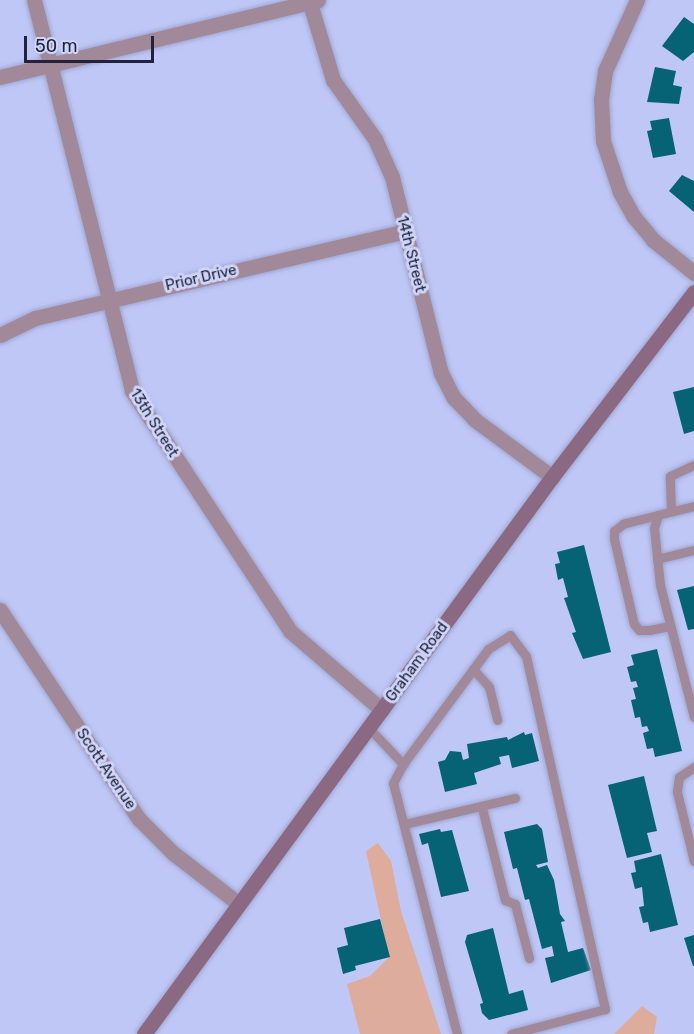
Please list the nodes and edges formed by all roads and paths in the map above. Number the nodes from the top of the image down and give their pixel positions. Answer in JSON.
{"nodes":[{"id":1,"x":34,"y":0,"type":"edge"},
{"id":2,"x":637,"y":0,"type":"edge"},
{"id":3,"x":312,"y":1,"type":"edge"},
{"id":4,"x":50,"y":65,"type":"junction"},
{"id":5,"x":0,"y":77,"type":"edge"},
{"id":6,"x":405,"y":231,"type":"junction"},
{"id":7,"x":694,"y":273,"type":"edge"},
{"id":8,"x":694,"y":292,"type":"edge"},
{"id":9,"x":109,"y":300,"type":"junction"},
{"id":10,"x":0,"y":335,"type":"edge"},
{"id":11,"x":694,"y":465,"type":"edge"},
{"id":12,"x":552,"y":477,"type":"junction"},
{"id":13,"x":694,"y":506,"type":"edge"},
{"id":14,"x":671,"y":511,"type":"junction"},
{"id":15,"x":658,"y":515,"type":"junction"},
{"id":16,"x":694,"y":550,"type":"edge"},
{"id":17,"x":657,"y":559,"type":"junction"},
{"id":18,"x":0,"y":610,"type":"edge"},
{"id":19,"x":670,"y":626,"type":"junction"},
{"id":20,"x":473,"y":669,"type":"junction"},
{"id":21,"x":382,"y":710,"type":"junction"},
{"id":22,"x":694,"y":717,"type":"edge"},
{"id":23,"x":496,"y":720,"type":"dead end"},
{"id":24,"x":369,"y":728,"type":"junction"},
{"id":25,"x":403,"y":764,"type":"junction"},
{"id":26,"x":694,"y":767,"type":"edge"},
{"id":27,"x":515,"y":798,"type":"dead end"},
{"id":28,"x":482,"y":808,"type":"junction"},
{"id":29,"x":404,"y":824,"type":"junction"},
{"id":30,"x":694,"y":861,"type":"edge"},
{"id":31,"x":239,"y":904,"type":"junction"},
{"id":32,"x":529,"y":958,"type":"dead end"},
{"id":33,"x":144,"y":1034,"type":"edge"},
{"id":34,"x":457,"y":1034,"type":"edge"},
{"id":35,"x":511,"y":1034,"type":"edge"}],
"edges":[{"from":1,"to":4,"type":"street","name":"13th Street"},
{"from":2,"to":7,"type":"street"},
{"from":3,"to":4,"type":"street"},
{"from":3,"to":6,"type":"street","name":"14th Street"},
{"from":4,"to":5,"type":"street"},
{"from":4,"to":9,"type":"street","name":"13th Street"},
{"from":6,"to":9,"type":"street","name":"Prior Drive"},
{"from":6,"to":12,"type":"street","name":"14th Street"},
{"from":8,"to":12,"type":"main road","name":"Graham Road"},
{"from":9,"to":10,"type":"street","name":"Prior Drive"},
{"from":9,"to":21,"type":"street","name":"13th Street"},
{"from":11,"to":14,"type":"lane"},
{"from":12,"to":21,"type":"main road","name":"Graham Road"},
{"from":13,"to":14,"type":"lane"},
{"from":14,"to":15,"type":"lane"},
{"from":15,"to":17,"type":"lane"},
{"from":15,"to":19,"type":"lane"},
{"from":16,"to":17,"type":"lane"},
{"from":17,"to":19,"type":"lane"},
{"from":18,"to":31,"type":"street","name":"Scott Avenue"},
{"from":19,"to":22,"type":"lane"},
{"from":20,"to":23,"type":"lane"},
{"from":20,"to":25,"type":"lane"},
{"from":20,"to":35,"type":"lane"},
{"from":21,"to":24,"type":"main road","name":"Graham Road"},
{"from":24,"to":25,"type":"lane"},
{"from":24,"to":31,"type":"main road","name":"Graham Road"},
{"from":25,"to":29,"type":"lane"},
{"from":26,"to":30,"type":"lane"},
{"from":27,"to":28,"type":"lane"},
{"from":28,"to":29,"type":"lane"},
{"from":28,"to":32,"type":"lane"},
{"from":29,"to":34,"type":"lane"},
{"from":31,"to":33,"type":"main road","name":"Graham Road"}]}
